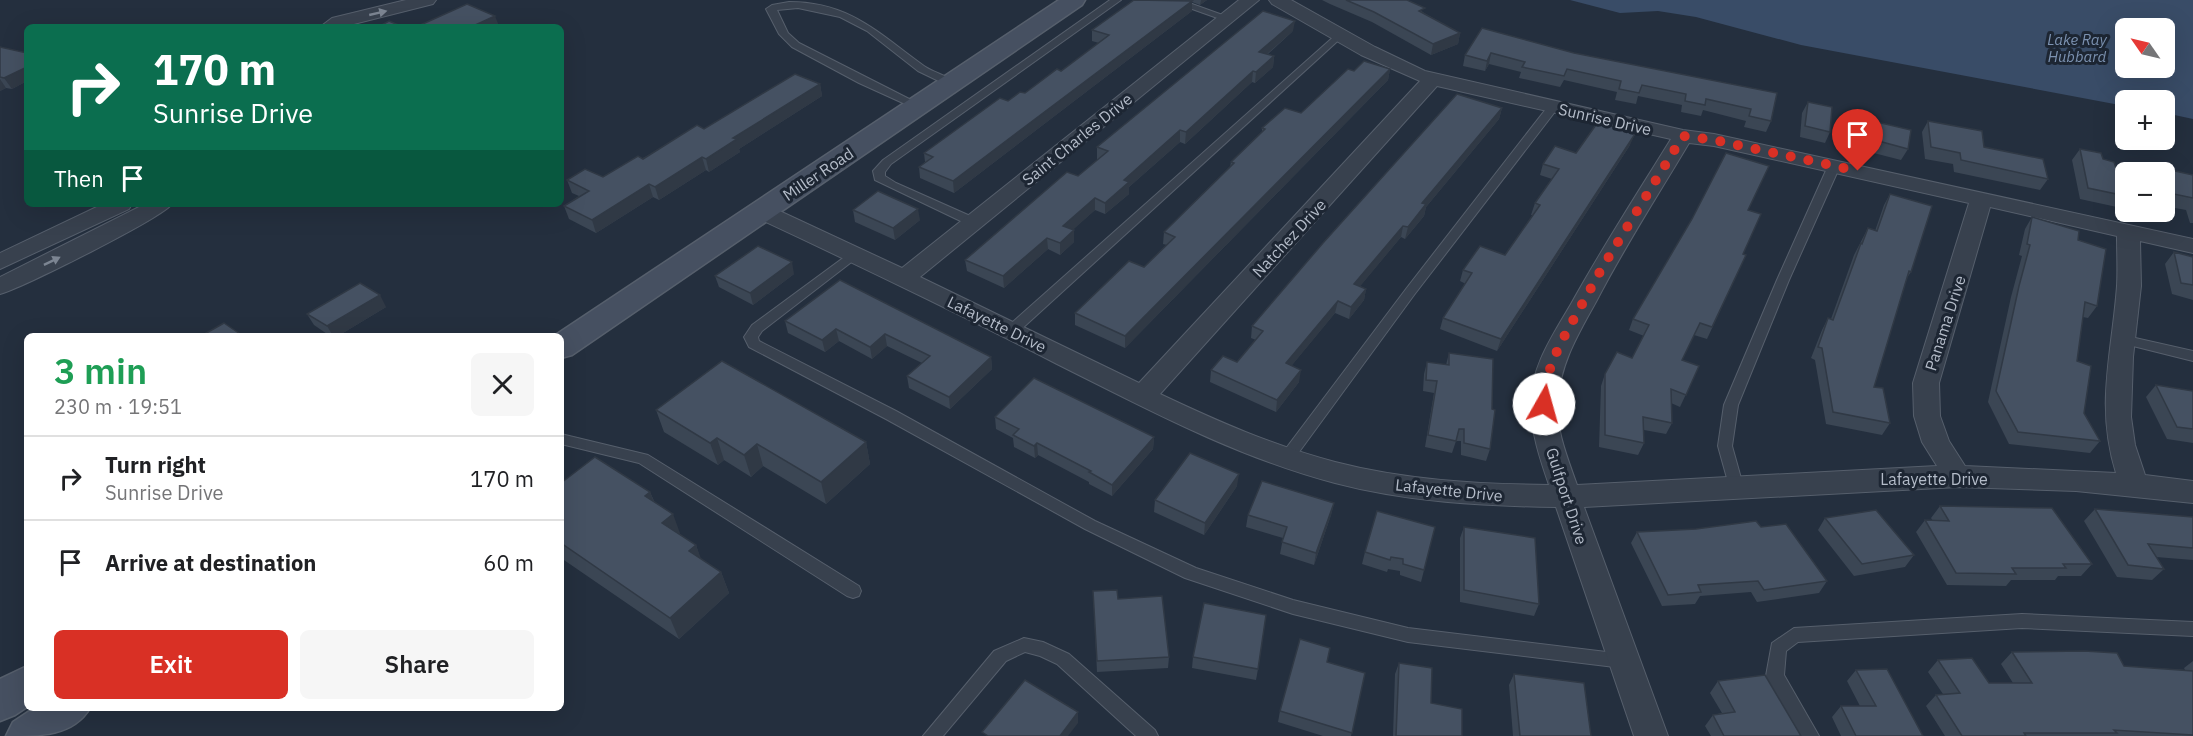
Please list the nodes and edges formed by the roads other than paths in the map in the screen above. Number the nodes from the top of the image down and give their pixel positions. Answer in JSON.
{"nodes":[{"id":1,"x":356,"y":0,"type":"edge"},
{"id":2,"x":427,"y":0,"type":"edge"},
{"id":3,"x":1074,"y":0,"type":"edge"},
{"id":4,"x":1116,"y":0,"type":"edge"},
{"id":5,"x":1172,"y":0,"type":"edge"},
{"id":6,"x":1250,"y":0,"type":"edge"},
{"id":7,"x":1278,"y":0,"type":"edge"},
{"id":8,"x":1226,"y":18,"type":"junction"},
{"id":9,"x":316,"y":24,"type":"edge"},
{"id":10,"x":334,"y":24,"type":"edge"},
{"id":11,"x":1339,"y":35,"type":"junction"},
{"id":12,"x":1433,"y":79,"type":"junction"},
{"id":13,"x":951,"y":83,"type":"junction"},
{"id":14,"x":918,"y":106,"type":"junction"},
{"id":15,"x":1553,"y":107,"type":"junction"},
{"id":16,"x":1683,"y":136,"type":"junction"},
{"id":17,"x":1834,"y":166,"type":"junction"},
{"id":18,"x":1981,"y":200,"type":"junction"},
{"id":19,"x":115,"y":207,"type":"edge"},
{"id":20,"x":156,"y":207,"type":"edge"},
{"id":21,"x":763,"y":212,"type":"junction"},
{"id":22,"x":973,"y":222,"type":"junction"},
{"id":23,"x":2128,"y":232,"type":"junction"},
{"id":24,"x":2193,"y":246,"type":"edge"},
{"id":25,"x":854,"y":254,"type":"junction"},
{"id":26,"x":0,"y":262,"type":"edge"},
{"id":27,"x":904,"y":278,"type":"junction"},
{"id":28,"x":0,"y":286,"type":"edge"},
{"id":29,"x":1011,"y":331,"type":"junction"},
{"id":30,"x":2122,"y":339,"type":"junction"},
{"id":31,"x":564,"y":345,"type":"edge"},
{"id":32,"x":2193,"y":356,"type":"edge"},
{"id":33,"x":1143,"y":396,"type":"junction"},
{"id":34,"x":564,"y":440,"type":"edge"},
{"id":35,"x":1286,"y":459,"type":"junction"},
{"id":36,"x":1957,"y":477,"type":"junction"},
{"id":37,"x":2134,"y":485,"type":"junction"},
{"id":38,"x":1737,"y":489,"type":"junction"},
{"id":39,"x":2193,"y":492,"type":"edge"},
{"id":40,"x":1568,"y":497,"type":"junction"},
{"id":41,"x":853,"y":591,"type":"dead end"},
{"id":42,"x":2193,"y":629,"type":"edge"},
{"id":43,"x":1623,"y":661,"type":"junction"},
{"id":44,"x":24,"y":686,"type":"edge"},
{"id":45,"x":0,"y":702,"type":"edge"},
{"id":46,"x":65,"y":711,"type":"edge"},
{"id":47,"x":28,"y":736,"type":"edge"},
{"id":48,"x":932,"y":736,"type":"edge"},
{"id":49,"x":1149,"y":736,"type":"edge"},
{"id":50,"x":1651,"y":736,"type":"edge"},
{"id":51,"x":1810,"y":736,"type":"edge"}],
"edges":[{"from":1,"to":9,"type":"street"},
{"from":10,"to":2,"type":"street","one_way":true},
{"from":3,"to":13,"type":"main road","name":"Miller Road"},
{"from":4,"to":22,"type":"lane"},
{"from":5,"to":8,"type":"lane"},
{"from":6,"to":8,"type":"street","name":"Saint Charles Drive"},
{"from":7,"to":11,"type":"street","name":"Sunrise Drive"},
{"from":8,"to":22,"type":"street","name":"Saint Charles Drive"},
{"from":11,"to":12,"type":"street","name":"Sunrise Drive"},
{"from":11,"to":29,"type":"lane"},
{"from":12,"to":15,"type":"street","name":"Sunrise Drive"},
{"from":12,"to":33,"type":"street","name":"Natchez Drive"},
{"from":13,"to":14,"type":"main road","name":"Miller Road"},
{"from":13,"to":14,"type":"lane"},
{"from":14,"to":21,"type":"main road","name":"Miller Road"},
{"from":15,"to":16,"type":"street","name":"Sunrise Drive"},
{"from":15,"to":35,"type":"lane"},
{"from":16,"to":17,"type":"street","name":"Sunrise Drive"},
{"from":16,"to":40,"type":"street","name":"Gulfport Drive"},
{"from":17,"to":18,"type":"street","name":"Sunrise Drive"},
{"from":17,"to":38,"type":"lane"},
{"from":18,"to":23,"type":"street","name":"Sunrise Drive"},
{"from":18,"to":36,"type":"street","name":"Panama Drive"},
{"from":19,"to":26,"type":"street"},
{"from":28,"to":20,"type":"street","one_way":true},
{"from":21,"to":25,"type":"street","name":"Lafayette Drive"},
{"from":21,"to":31,"type":"main road","name":"Miller Road"},
{"from":22,"to":27,"type":"street","name":"Saint Charles Drive"},
{"from":23,"to":24,"type":"street","name":"Sunrise Drive"},
{"from":23,"to":30,"type":"street"},
{"from":25,"to":27,"type":"street","name":"Lafayette Drive"},
{"from":25,"to":43,"type":"lane"},
{"from":27,"to":29,"type":"street","name":"Lafayette Drive"},
{"from":29,"to":33,"type":"street","name":"Lafayette Drive"},
{"from":30,"to":32,"type":"lane"},
{"from":30,"to":37,"type":"street"},
{"from":33,"to":35,"type":"street","name":"Lafayette Drive"},
{"from":34,"to":41,"type":"lane"},
{"from":35,"to":40,"type":"street","name":"Lafayette Drive"},
{"from":36,"to":37,"type":"street","name":"Lafayette Drive"},
{"from":36,"to":38,"type":"street","name":"Lafayette Drive"},
{"from":37,"to":39,"type":"street","name":"Lafayette Drive"},
{"from":38,"to":40,"type":"street","name":"Lafayette Drive"},
{"from":40,"to":43,"type":"street","name":"Gulfport Drive"},
{"from":42,"to":51,"type":"lane"},
{"from":43,"to":50,"type":"street","name":"Gulfport Drive"},
{"from":44,"to":45,"type":"main road"},
{"from":46,"to":47,"type":"main road"},
{"from":48,"to":49,"type":"lane"}]}
